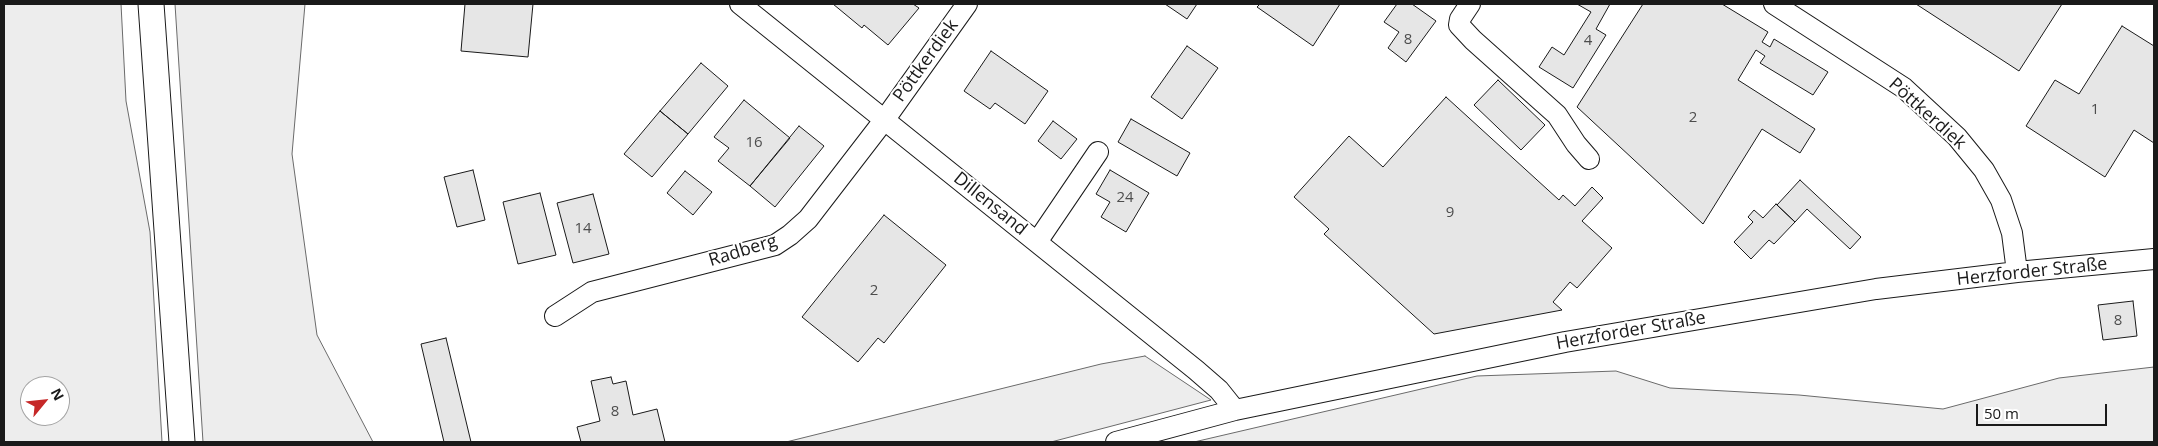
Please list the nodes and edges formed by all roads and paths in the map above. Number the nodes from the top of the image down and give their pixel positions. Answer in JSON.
{"nodes":[{"id":1,"x":151,"y":4,"type":"edge"},
{"id":2,"x":740,"y":4,"type":"edge"},
{"id":3,"x":967,"y":4,"type":"edge"},
{"id":4,"x":1470,"y":4,"type":"edge"},
{"id":5,"x":1774,"y":4,"type":"edge"},
{"id":6,"x":885,"y":119,"type":"junction"},
{"id":7,"x":1098,"y":152,"type":"dead end"},
{"id":8,"x":1589,"y":159,"type":"dead end"},
{"id":9,"x":1037,"y":242,"type":"junction"},
{"id":10,"x":2154,"y":259,"type":"edge"},
{"id":11,"x":2017,"y":272,"type":"junction"},
{"id":12,"x":555,"y":316,"type":"dead end"},
{"id":13,"x":1235,"y":410,"type":"junction"},
{"id":14,"x":182,"y":442,"type":"edge"},
{"id":15,"x":1116,"y":442,"type":"edge"}],
"edges":[{"from":1,"to":14,"type":"main road"},
{"from":2,"to":6,"type":"street","name":"Dillensand"},
{"from":3,"to":6,"type":"street","name":"Pöttkerdiek"},
{"from":4,"to":8,"type":"street"},
{"from":5,"to":11,"type":"street","name":"Pöttkerdiek"},
{"from":6,"to":9,"type":"street","name":"Dillensand"},
{"from":6,"to":12,"type":"street","name":"Radberg"},
{"from":7,"to":9,"type":"street"},
{"from":9,"to":13,"type":"street","name":"Dillensand"},
{"from":10,"to":11,"type":"street","name":"Herzforder Straße"},
{"from":11,"to":13,"type":"street","name":"Herzforder Straße"},
{"from":13,"to":15,"type":"street","name":"Herzforder Straße"}]}
